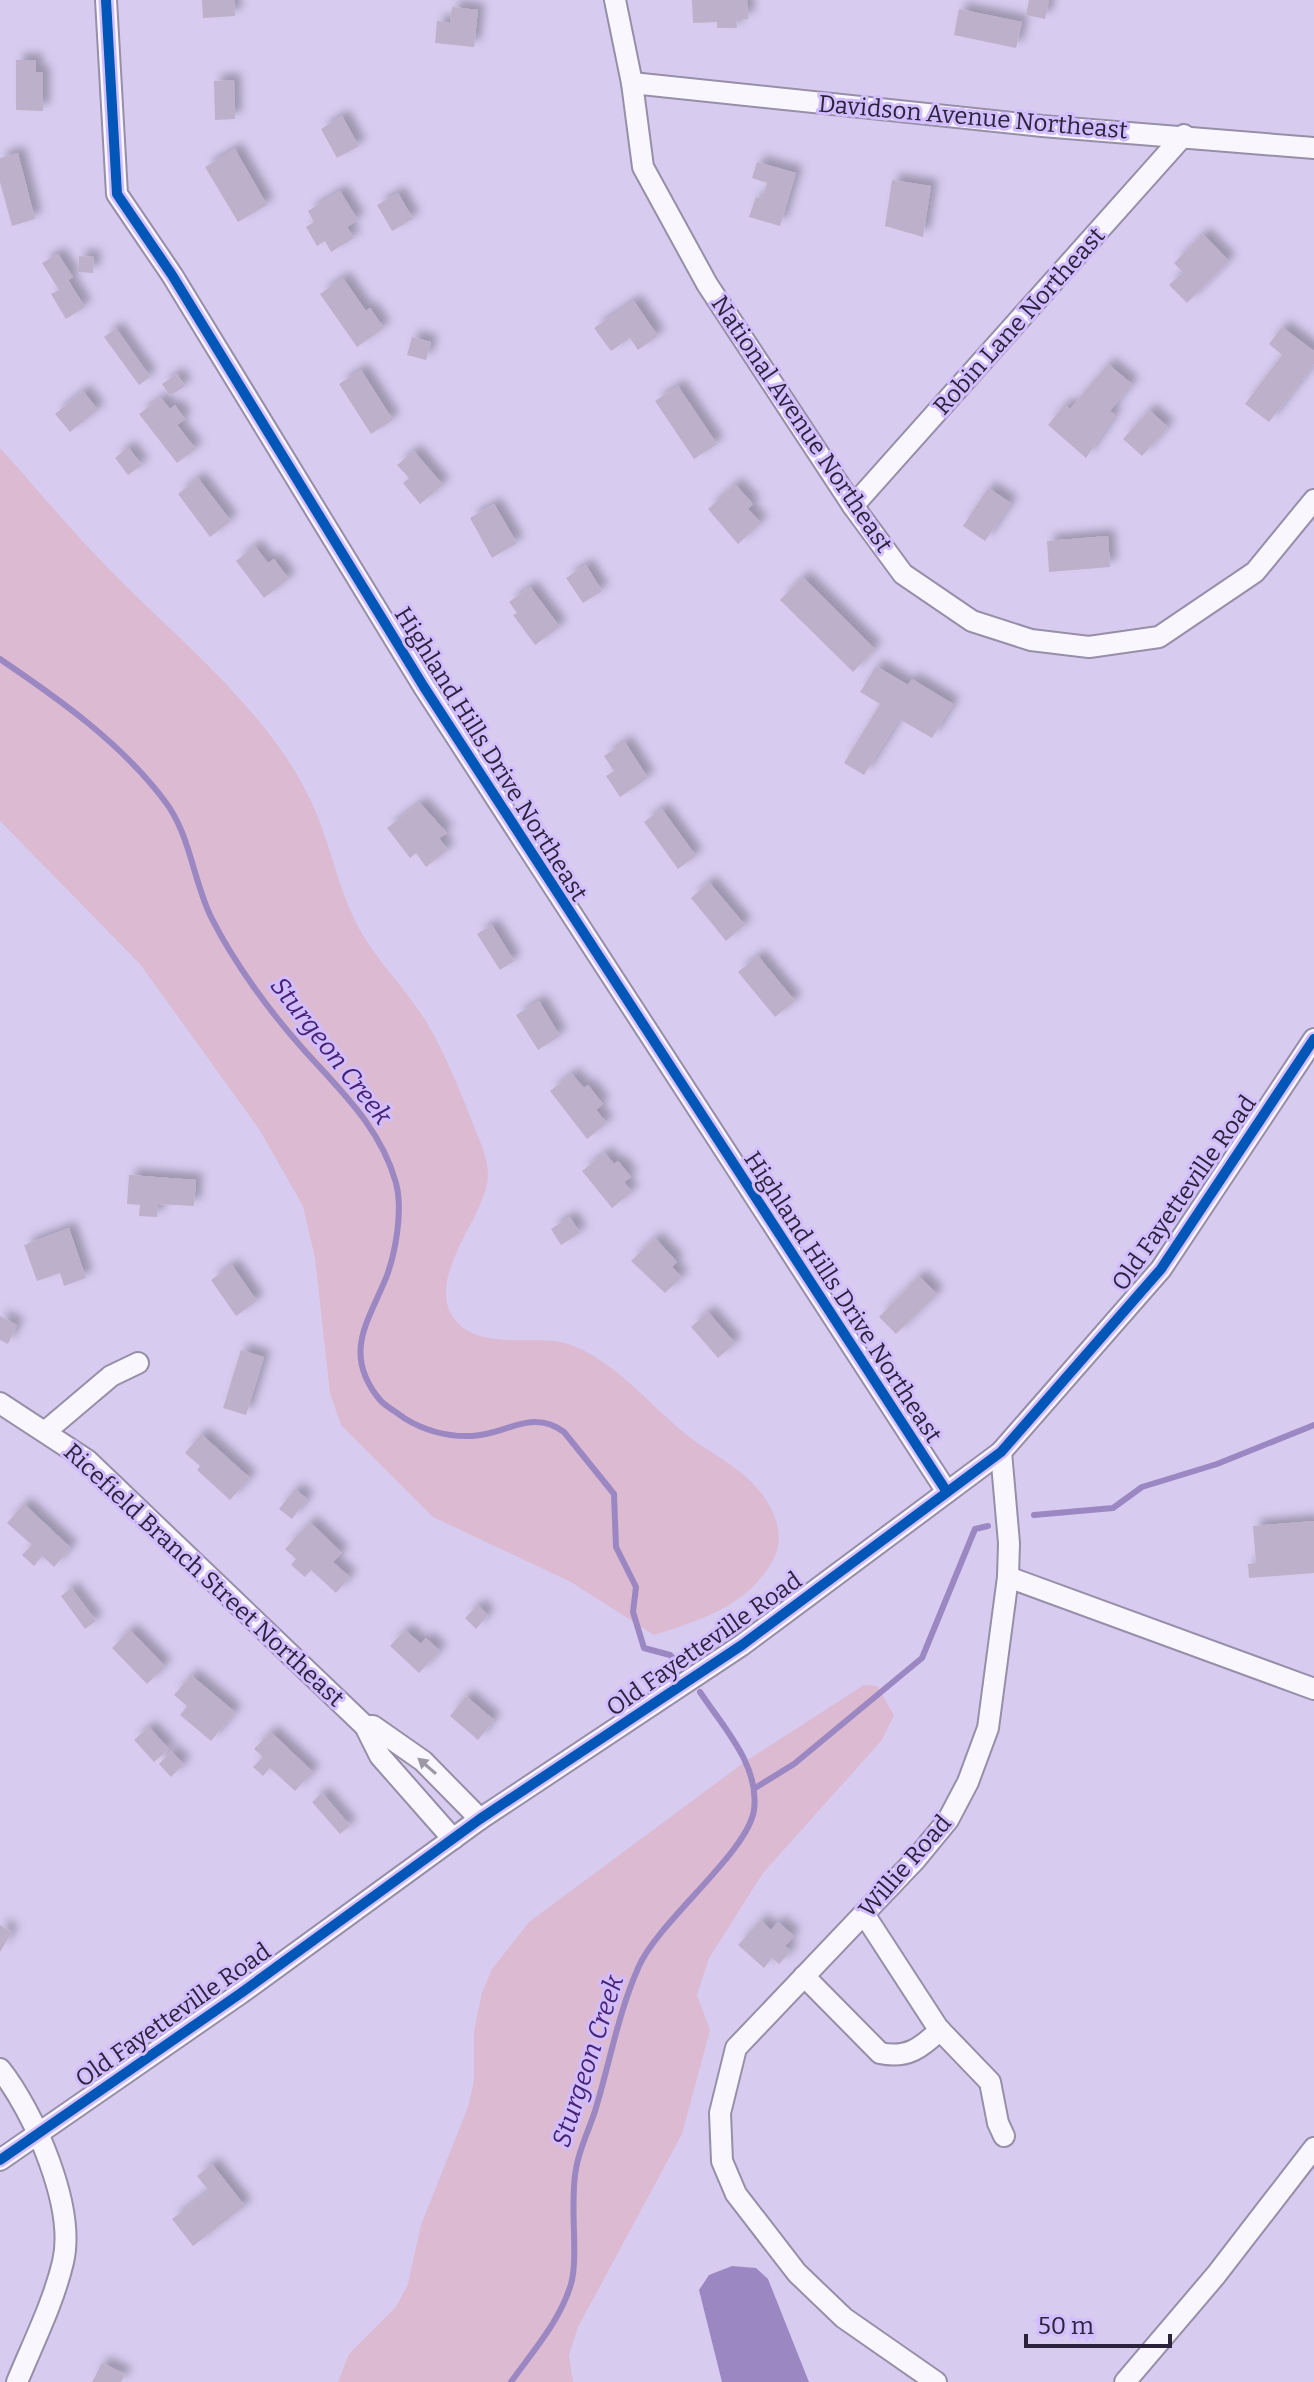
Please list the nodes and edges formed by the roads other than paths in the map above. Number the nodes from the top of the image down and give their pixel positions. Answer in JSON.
{"nodes":[{"id":1,"x":106,"y":0,"type":"edge"},
{"id":2,"x":615,"y":0,"type":"edge"},
{"id":3,"x":632,"y":83,"type":"junction"},
{"id":4,"x":1184,"y":135,"type":"junction"},
{"id":5,"x":1314,"y":148,"type":"edge"},
{"id":6,"x":1314,"y":500,"type":"edge"},
{"id":7,"x":853,"y":506,"type":"junction"},
{"id":8,"x":1314,"y":1039,"type":"edge"},
{"id":9,"x":138,"y":1363,"type":"dead end"},
{"id":10,"x":0,"y":1403,"type":"edge"},
{"id":11,"x":46,"y":1431,"type":"junction"},
{"id":12,"x":1001,"y":1452,"type":"junction"},
{"id":13,"x":947,"y":1492,"type":"junction"},
{"id":14,"x":1008,"y":1577,"type":"junction"},
{"id":15,"x":1314,"y":1689,"type":"edge"},
{"id":16,"x":365,"y":1726,"type":"junction"},
{"id":17,"x":480,"y":1819,"type":"junction"},
{"id":18,"x":453,"y":1839,"type":"junction"},
{"id":19,"x":864,"y":1914,"type":"junction"},
{"id":20,"x":804,"y":1976,"type":"junction"},
{"id":21,"x":940,"y":2030,"type":"junction"},
{"id":22,"x":0,"y":2069,"type":"edge"},
{"id":23,"x":39,"y":2132,"type":"junction"},
{"id":24,"x":1004,"y":2136,"type":"dead end"},
{"id":25,"x":1314,"y":2148,"type":"edge"},
{"id":26,"x":0,"y":2160,"type":"edge"},
{"id":27,"x":17,"y":2382,"type":"edge"},
{"id":28,"x":936,"y":2382,"type":"edge"},
{"id":29,"x":1125,"y":2382,"type":"edge"}],
"edges":[{"from":1,"to":13,"type":"street","name":"Highland Hills Drive Northeast"},
{"from":2,"to":3,"type":"street","name":"National Avenue Northeast"},
{"from":3,"to":4,"type":"street","name":"Davidson Avenue Northeast"},
{"from":3,"to":7,"type":"street","name":"National Avenue Northeast"},
{"from":4,"to":5,"type":"street","name":"Davidson Avenue Northeast"},
{"from":4,"to":7,"type":"street","name":"Robin Lane Northeast"},
{"from":6,"to":7,"type":"street","name":"National Avenue Northeast"},
{"from":8,"to":12,"type":"street","name":"Old Fayetteville Road"},
{"from":9,"to":11,"type":"street"},
{"from":10,"to":11,"type":"street","name":"Ricefield Branch Street Northeast"},
{"from":11,"to":16,"type":"street","name":"Ricefield Branch Street Northeast"},
{"from":12,"to":13,"type":"street","name":"Old Fayetteville Road"},
{"from":12,"to":14,"type":"street","name":"Willie Road"},
{"from":13,"to":17,"type":"street","name":"Old Fayetteville Road"},
{"from":14,"to":15,"type":"street"},
{"from":14,"to":19,"type":"street","name":"Willie Road"},
{"from":17,"to":16,"type":"street","name":"Ricefield Branch Street Northeast","one_way":true},
{"from":16,"to":18,"type":"street","name":"Ricefield Branch Street Northeast"},
{"from":17,"to":18,"type":"street","name":"Old Fayetteville Road"},
{"from":18,"to":23,"type":"street","name":"Old Fayetteville Road"},
{"from":19,"to":20,"type":"street","name":"Willie Road"},
{"from":19,"to":21,"type":"street"},
{"from":20,"to":21,"type":"street"},
{"from":20,"to":28,"type":"street","name":"Willie Road"},
{"from":21,"to":24,"type":"street"},
{"from":22,"to":23,"type":"street"},
{"from":23,"to":26,"type":"street","name":"Old Fayetteville Road"},
{"from":23,"to":27,"type":"street"},
{"from":25,"to":29,"type":"street"}]}
